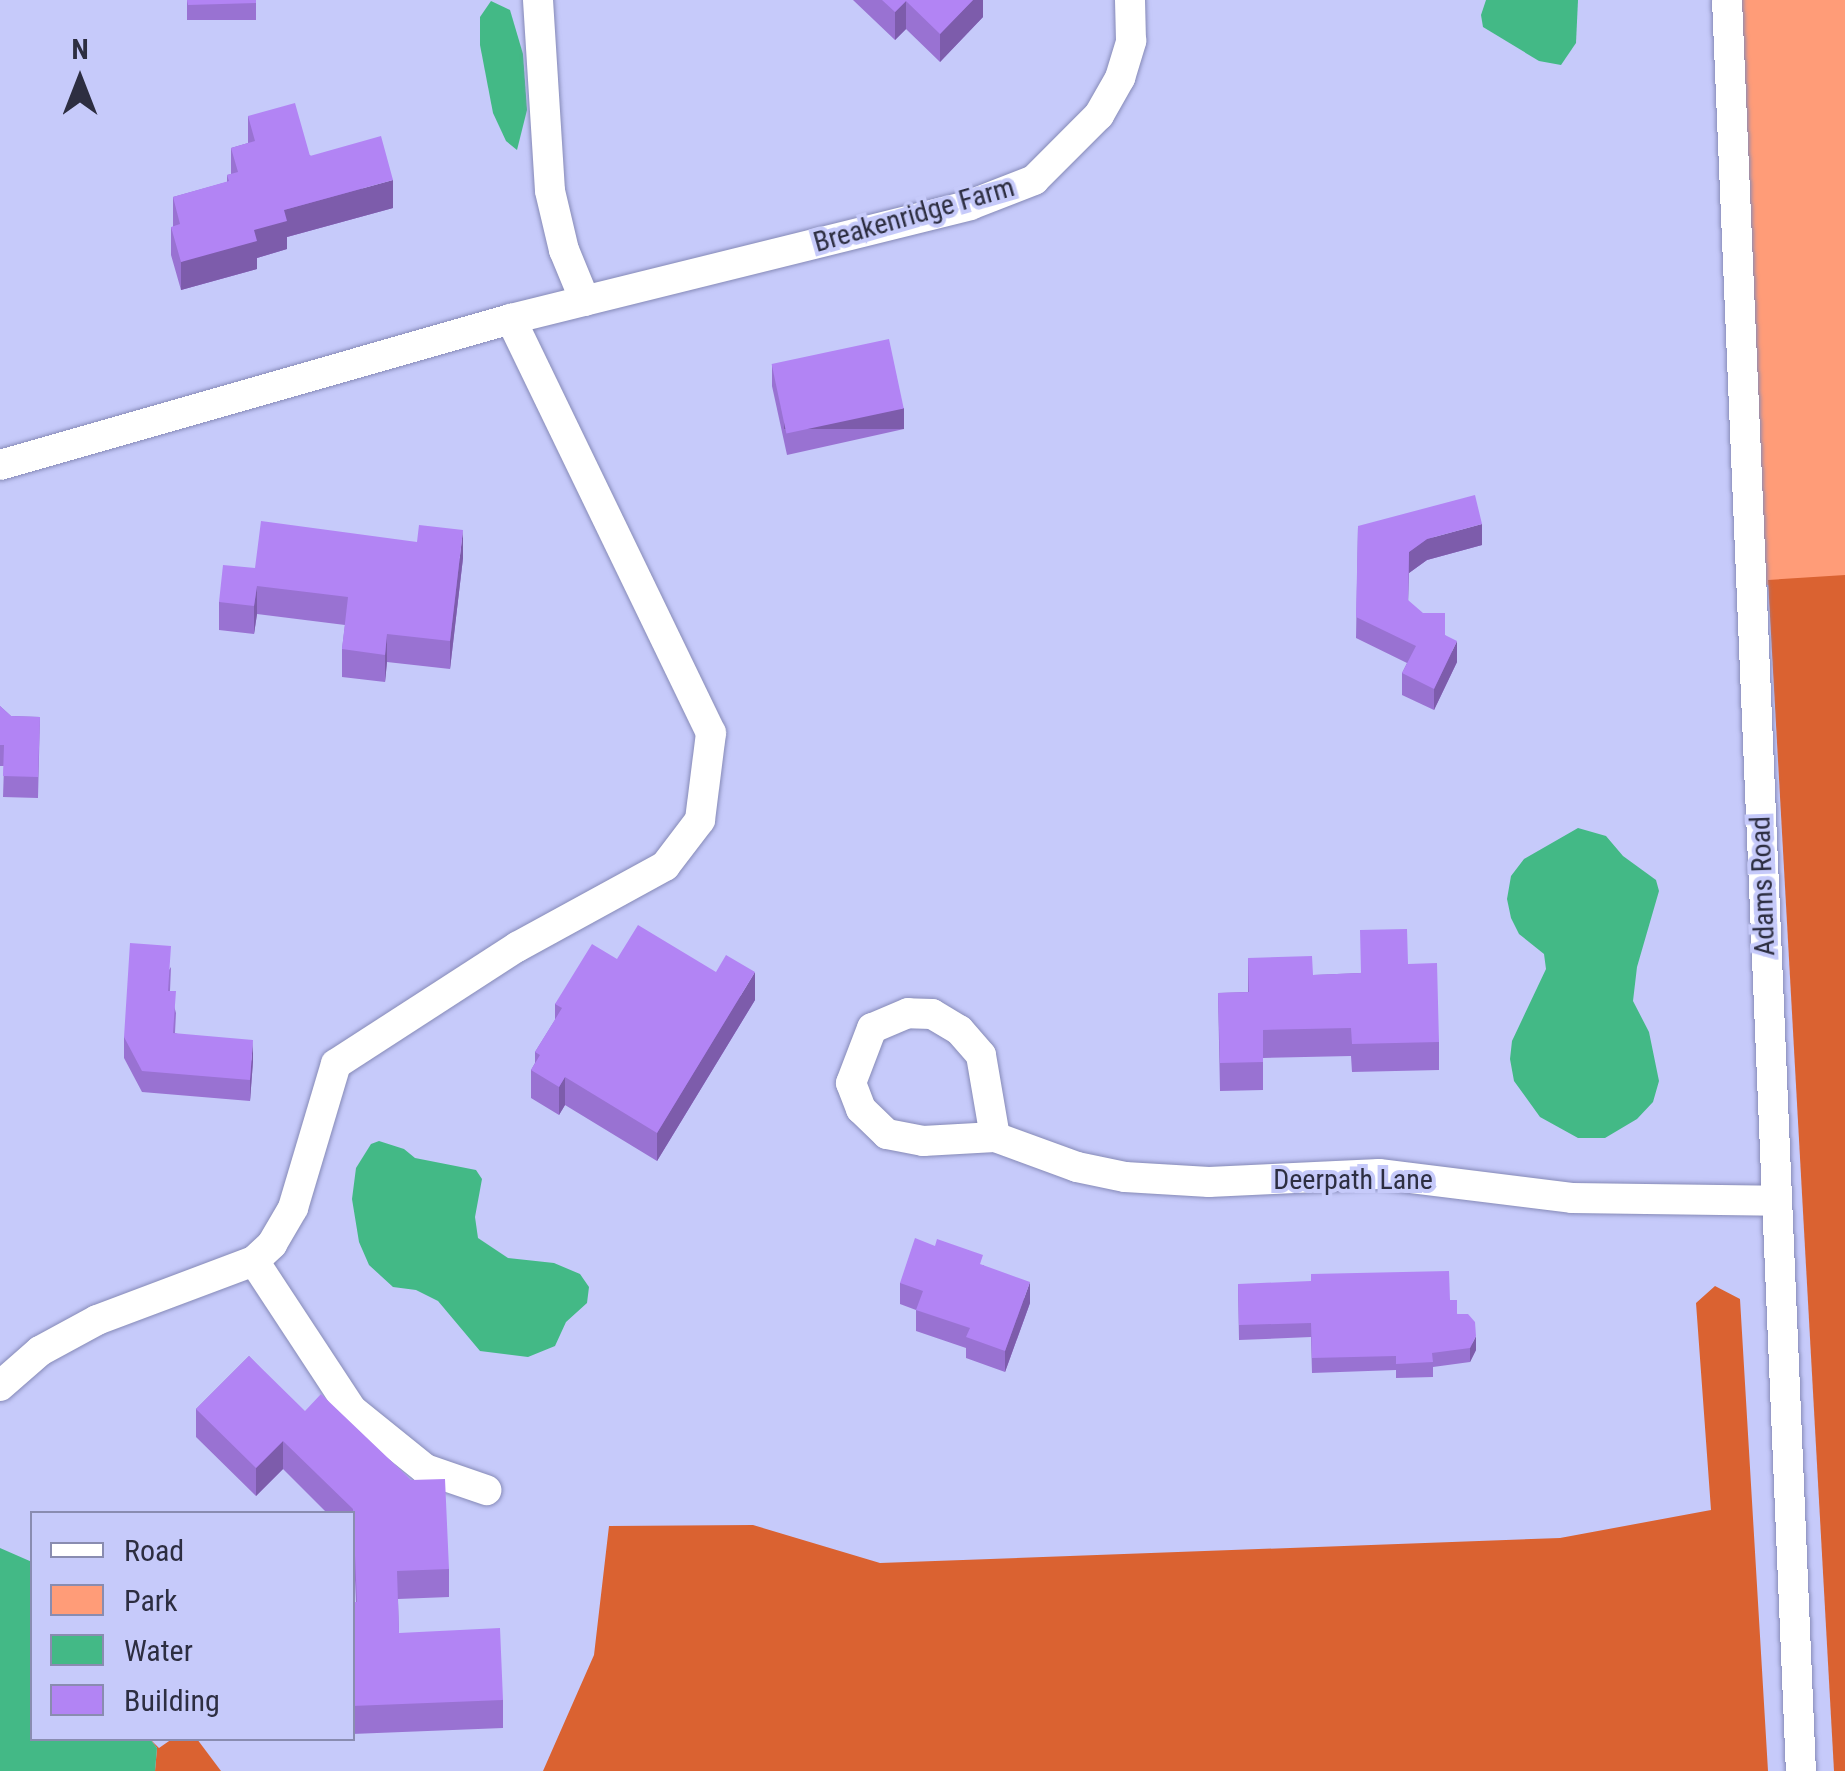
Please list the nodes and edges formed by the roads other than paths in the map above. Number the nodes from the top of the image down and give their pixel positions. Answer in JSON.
{"nodes":[{"id":1,"x":538,"y":0,"type":"edge"},
{"id":2,"x":1130,"y":0,"type":"edge"},
{"id":3,"x":1727,"y":0,"type":"edge"},
{"id":4,"x":586,"y":300,"type":"junction"},
{"id":5,"x":511,"y":320,"type":"junction"},
{"id":6,"x":0,"y":465,"type":"edge"},
{"id":7,"x":995,"y":1137,"type":"junction"},
{"id":8,"x":1776,"y":1201,"type":"junction"},
{"id":9,"x":254,"y":1261,"type":"junction"},
{"id":10,"x":0,"y":1386,"type":"edge"},
{"id":11,"x":486,"y":1490,"type":"dead end"},
{"id":12,"x":1802,"y":1771,"type":"edge"}],
"edges":[{"from":1,"to":4,"type":"street"},
{"from":2,"to":4,"type":"street","name":"Breakenridge Farm"},
{"from":3,"to":8,"type":"street","name":"Adams Road"},
{"from":4,"to":5,"type":"street","name":"Breakenridge Farm"},
{"from":5,"to":6,"type":"street","name":"Breakenridge Farm"},
{"from":5,"to":9,"type":"street"},
{"from":7,"to":7,"type":"street","name":"Deerpath Lane"},
{"from":7,"to":8,"type":"street","name":"Deerpath Lane"},
{"from":8,"to":12,"type":"street","name":"Adams Road"},
{"from":9,"to":10,"type":"street"},
{"from":9,"to":11,"type":"street"}]}
